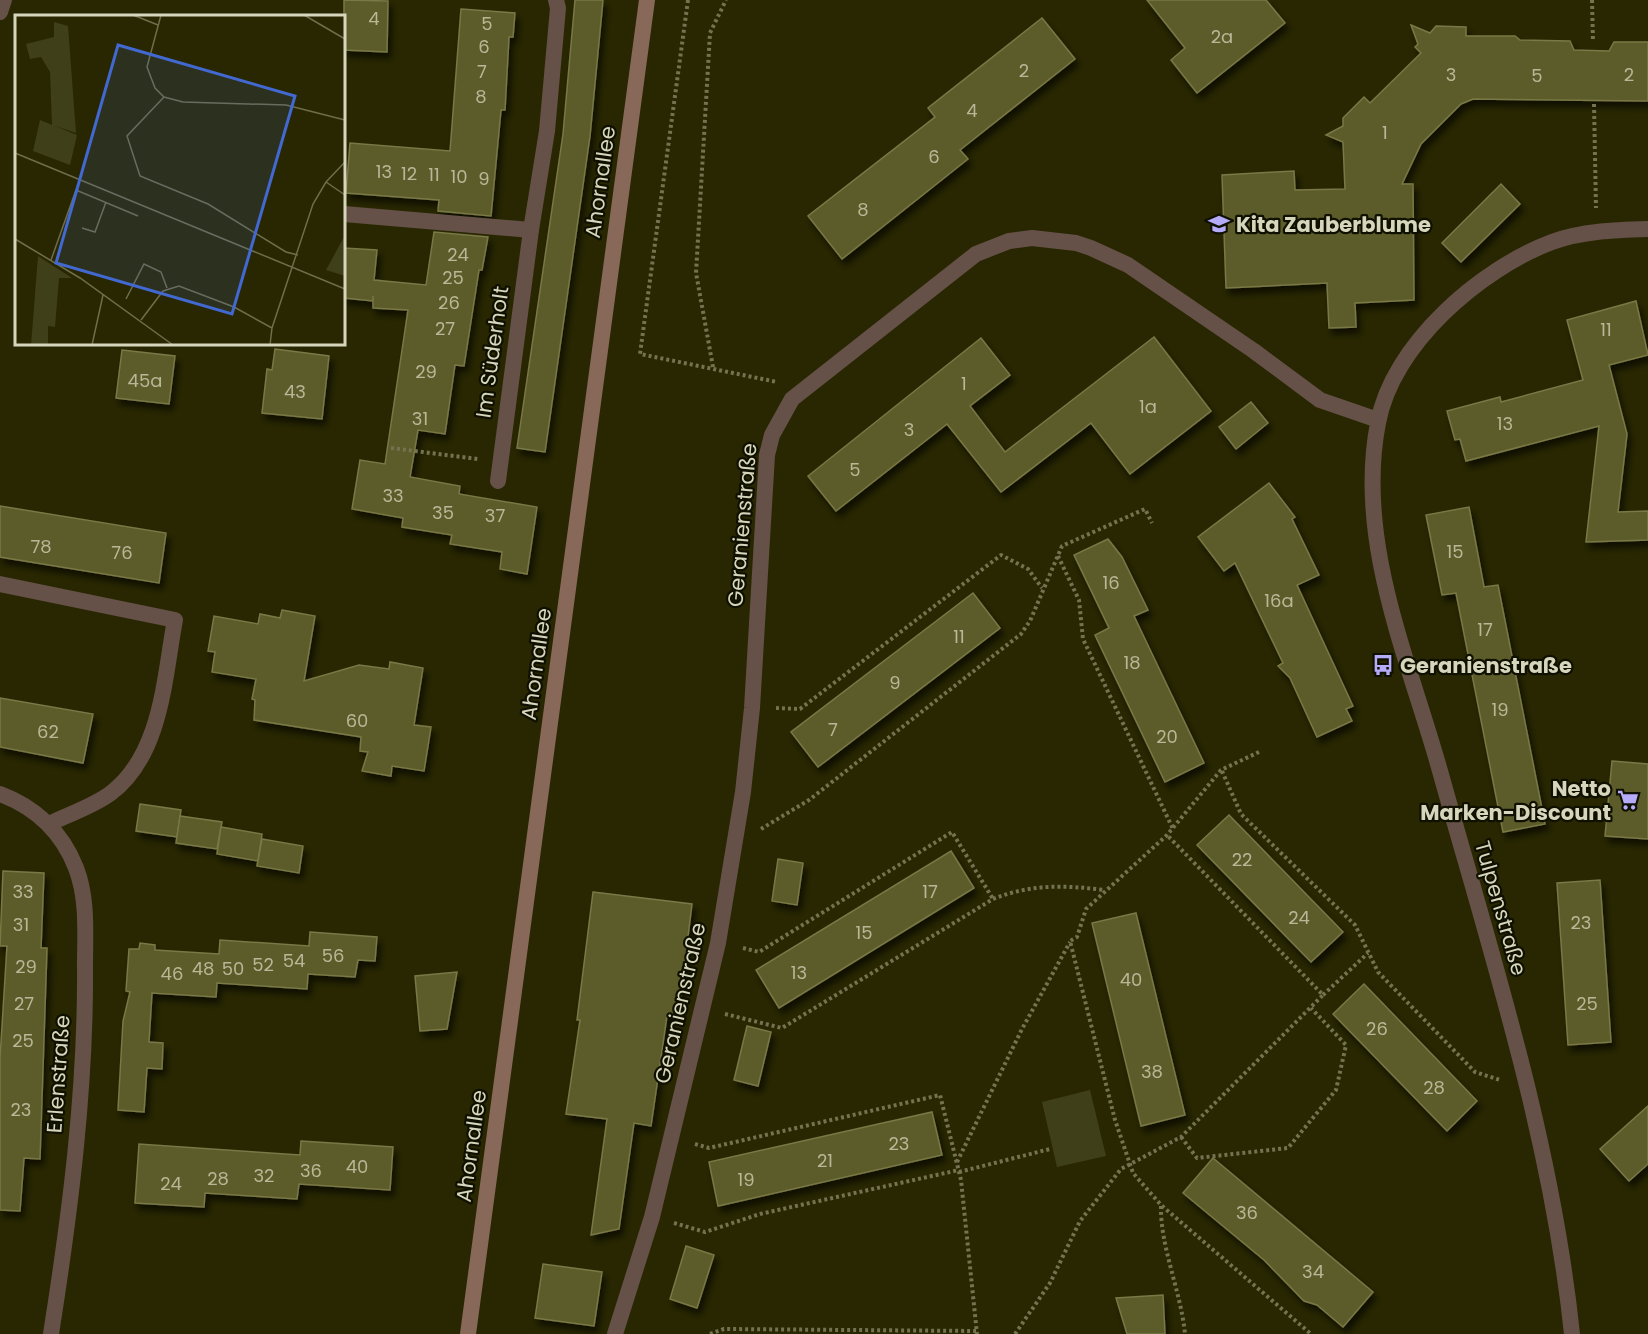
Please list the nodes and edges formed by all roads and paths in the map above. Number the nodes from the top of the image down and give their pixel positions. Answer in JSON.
{"nodes":[{"id":1,"x":4,"y":0,"type":"edge"},
{"id":2,"x":556,"y":0,"type":"edge"},
{"id":3,"x":647,"y":0,"type":"edge"},
{"id":4,"x":688,"y":0,"type":"edge"},
{"id":5,"x":726,"y":0,"type":"edge"},
{"id":6,"x":1592,"y":0,"type":"edge"},
{"id":7,"x":0,"y":12,"type":"edge"},
{"id":8,"x":1593,"y":41,"type":"dead end"},
{"id":9,"x":1594,"y":104,"type":"dead end"},
{"id":10,"x":345,"y":214,"type":"edge"},
{"id":11,"x":1648,"y":229,"type":"edge"},
{"id":12,"x":531,"y":230,"type":"junction"},
{"id":13,"x":1597,"y":232,"type":"junction"},
{"id":14,"x":713,"y":367,"type":"junction"},
{"id":15,"x":804,"y":388,"type":"junction"},
{"id":16,"x":1378,"y":420,"type":"junction"},
{"id":17,"x":391,"y":448,"type":"dead end"},
{"id":18,"x":500,"y":462,"type":"junction"},
{"id":19,"x":498,"y":481,"type":"dead end"},
{"id":20,"x":1152,"y":523,"type":"dead end"},
{"id":21,"x":1057,"y":556,"type":"junction"},
{"id":22,"x":0,"y":584,"type":"edge"},
{"id":23,"x":1043,"y":589,"type":"junction"},
{"id":24,"x":752,"y":708,"type":"junction"},
{"id":25,"x":1259,"y":752,"type":"dead end"},
{"id":26,"x":1221,"y":770,"type":"junction"},
{"id":27,"x":0,"y":794,"type":"edge"},
{"id":28,"x":49,"y":824,"type":"junction"},
{"id":29,"x":1173,"y":829,"type":"junction"},
{"id":30,"x":1167,"y":835,"type":"junction"},
{"id":31,"x":734,"y":845,"type":"junction"},
{"id":32,"x":1105,"y":890,"type":"junction"},
{"id":33,"x":993,"y":899,"type":"junction"},
{"id":34,"x":1070,"y":941,"type":"junction"},
{"id":35,"x":718,"y":943,"type":"junction"},
{"id":36,"x":1368,"y":953,"type":"junction"},
{"id":37,"x":1323,"y":995,"type":"junction"},
{"id":38,"x":1311,"y":1008,"type":"junction"},
{"id":39,"x":703,"y":1009,"type":"junction"},
{"id":40,"x":1529,"y":1090,"type":"junction"},
{"id":41,"x":672,"y":1136,"type":"junction"},
{"id":42,"x":1181,"y":1137,"type":"junction"},
{"id":43,"x":1050,"y":1149,"type":"dead end"},
{"id":44,"x":957,"y":1163,"type":"junction"},
{"id":45,"x":1128,"y":1166,"type":"junction"},
{"id":46,"x":958,"y":1171,"type":"junction"},
{"id":47,"x":1161,"y":1205,"type":"junction"},
{"id":48,"x":652,"y":1216,"type":"junction"},
{"id":49,"x":977,"y":1332,"type":"edge"},
{"id":50,"x":1309,"y":1333,"type":"edge"},
{"id":51,"x":51,"y":1334,"type":"edge"},
{"id":52,"x":468,"y":1334,"type":"edge"},
{"id":53,"x":615,"y":1334,"type":"edge"},
{"id":54,"x":710,"y":1334,"type":"edge"},
{"id":55,"x":1015,"y":1334,"type":"edge"},
{"id":56,"x":1185,"y":1334,"type":"edge"},
{"id":57,"x":1572,"y":1334,"type":"edge"}],
"edges":[{"from":1,"to":7,"type":"street"},
{"from":2,"to":12,"type":"street","name":"Im Süderholt"},
{"from":3,"to":52,"type":"main road","name":"Ahornallee"},
{"from":4,"to":14,"type":"path"},
{"from":5,"to":14,"type":"path"},
{"from":6,"to":8,"type":"path"},
{"from":9,"to":13,"type":"path"},
{"from":10,"to":12,"type":"street"},
{"from":11,"to":13,"type":"street","name":"Tulpenstraße"},
{"from":12,"to":18,"type":"street","name":"Im Süderholt"},
{"from":13,"to":16,"type":"street","name":"Tulpenstraße"},
{"from":14,"to":15,"type":"path"},
{"from":15,"to":16,"type":"street","name":"Geranienstraße"},
{"from":15,"to":24,"type":"street","name":"Geranienstraße"},
{"from":16,"to":40,"type":"street","name":"Tulpenstraße"},
{"from":17,"to":18,"type":"path"},
{"from":18,"to":19,"type":"street","name":"Im Süderholt"},
{"from":20,"to":21,"type":"path"},
{"from":21,"to":23,"type":"path"},
{"from":21,"to":29,"type":"path"},
{"from":22,"to":28,"type":"street"},
{"from":23,"to":24,"type":"path"},
{"from":23,"to":31,"type":"path"},
{"from":24,"to":31,"type":"street","name":"Geranienstraße"},
{"from":25,"to":26,"type":"path"},
{"from":26,"to":29,"type":"path"},
{"from":26,"to":36,"type":"path"},
{"from":27,"to":28,"type":"street","name":"Erlenstraße"},
{"from":28,"to":51,"type":"street","name":"Erlenstraße"},
{"from":29,"to":30,"type":"path"},
{"from":30,"to":32,"type":"path"},
{"from":30,"to":37,"type":"path"},
{"from":31,"to":35,"type":"street","name":"Geranienstraße"},
{"from":32,"to":33,"type":"path"},
{"from":32,"to":34,"type":"path"},
{"from":33,"to":35,"type":"path"},
{"from":33,"to":39,"type":"path"},
{"from":34,"to":44,"type":"path"},
{"from":34,"to":45,"type":"path"},
{"from":35,"to":39,"type":"street","name":"Geranienstraße"},
{"from":36,"to":37,"type":"path"},
{"from":36,"to":40,"type":"path"},
{"from":37,"to":38,"type":"path"},
{"from":38,"to":42,"type":"path"},
{"from":38,"to":42,"type":"path"},
{"from":39,"to":41,"type":"street","name":"Geranienstraße"},
{"from":40,"to":57,"type":"street","name":"Tulpenstraße"},
{"from":41,"to":44,"type":"path"},
{"from":41,"to":48,"type":"street","name":"Geranienstraße"},
{"from":42,"to":45,"type":"path"},
{"from":43,"to":46,"type":"path"},
{"from":44,"to":46,"type":"path"},
{"from":45,"to":47,"type":"path"},
{"from":45,"to":55,"type":"path"},
{"from":46,"to":48,"type":"path"},
{"from":46,"to":49,"type":"path"},
{"from":47,"to":50,"type":"path"},
{"from":47,"to":56,"type":"path"},
{"from":48,"to":53,"type":"street","name":"Geranienstraße"},
{"from":49,"to":54,"type":"path"}]}
